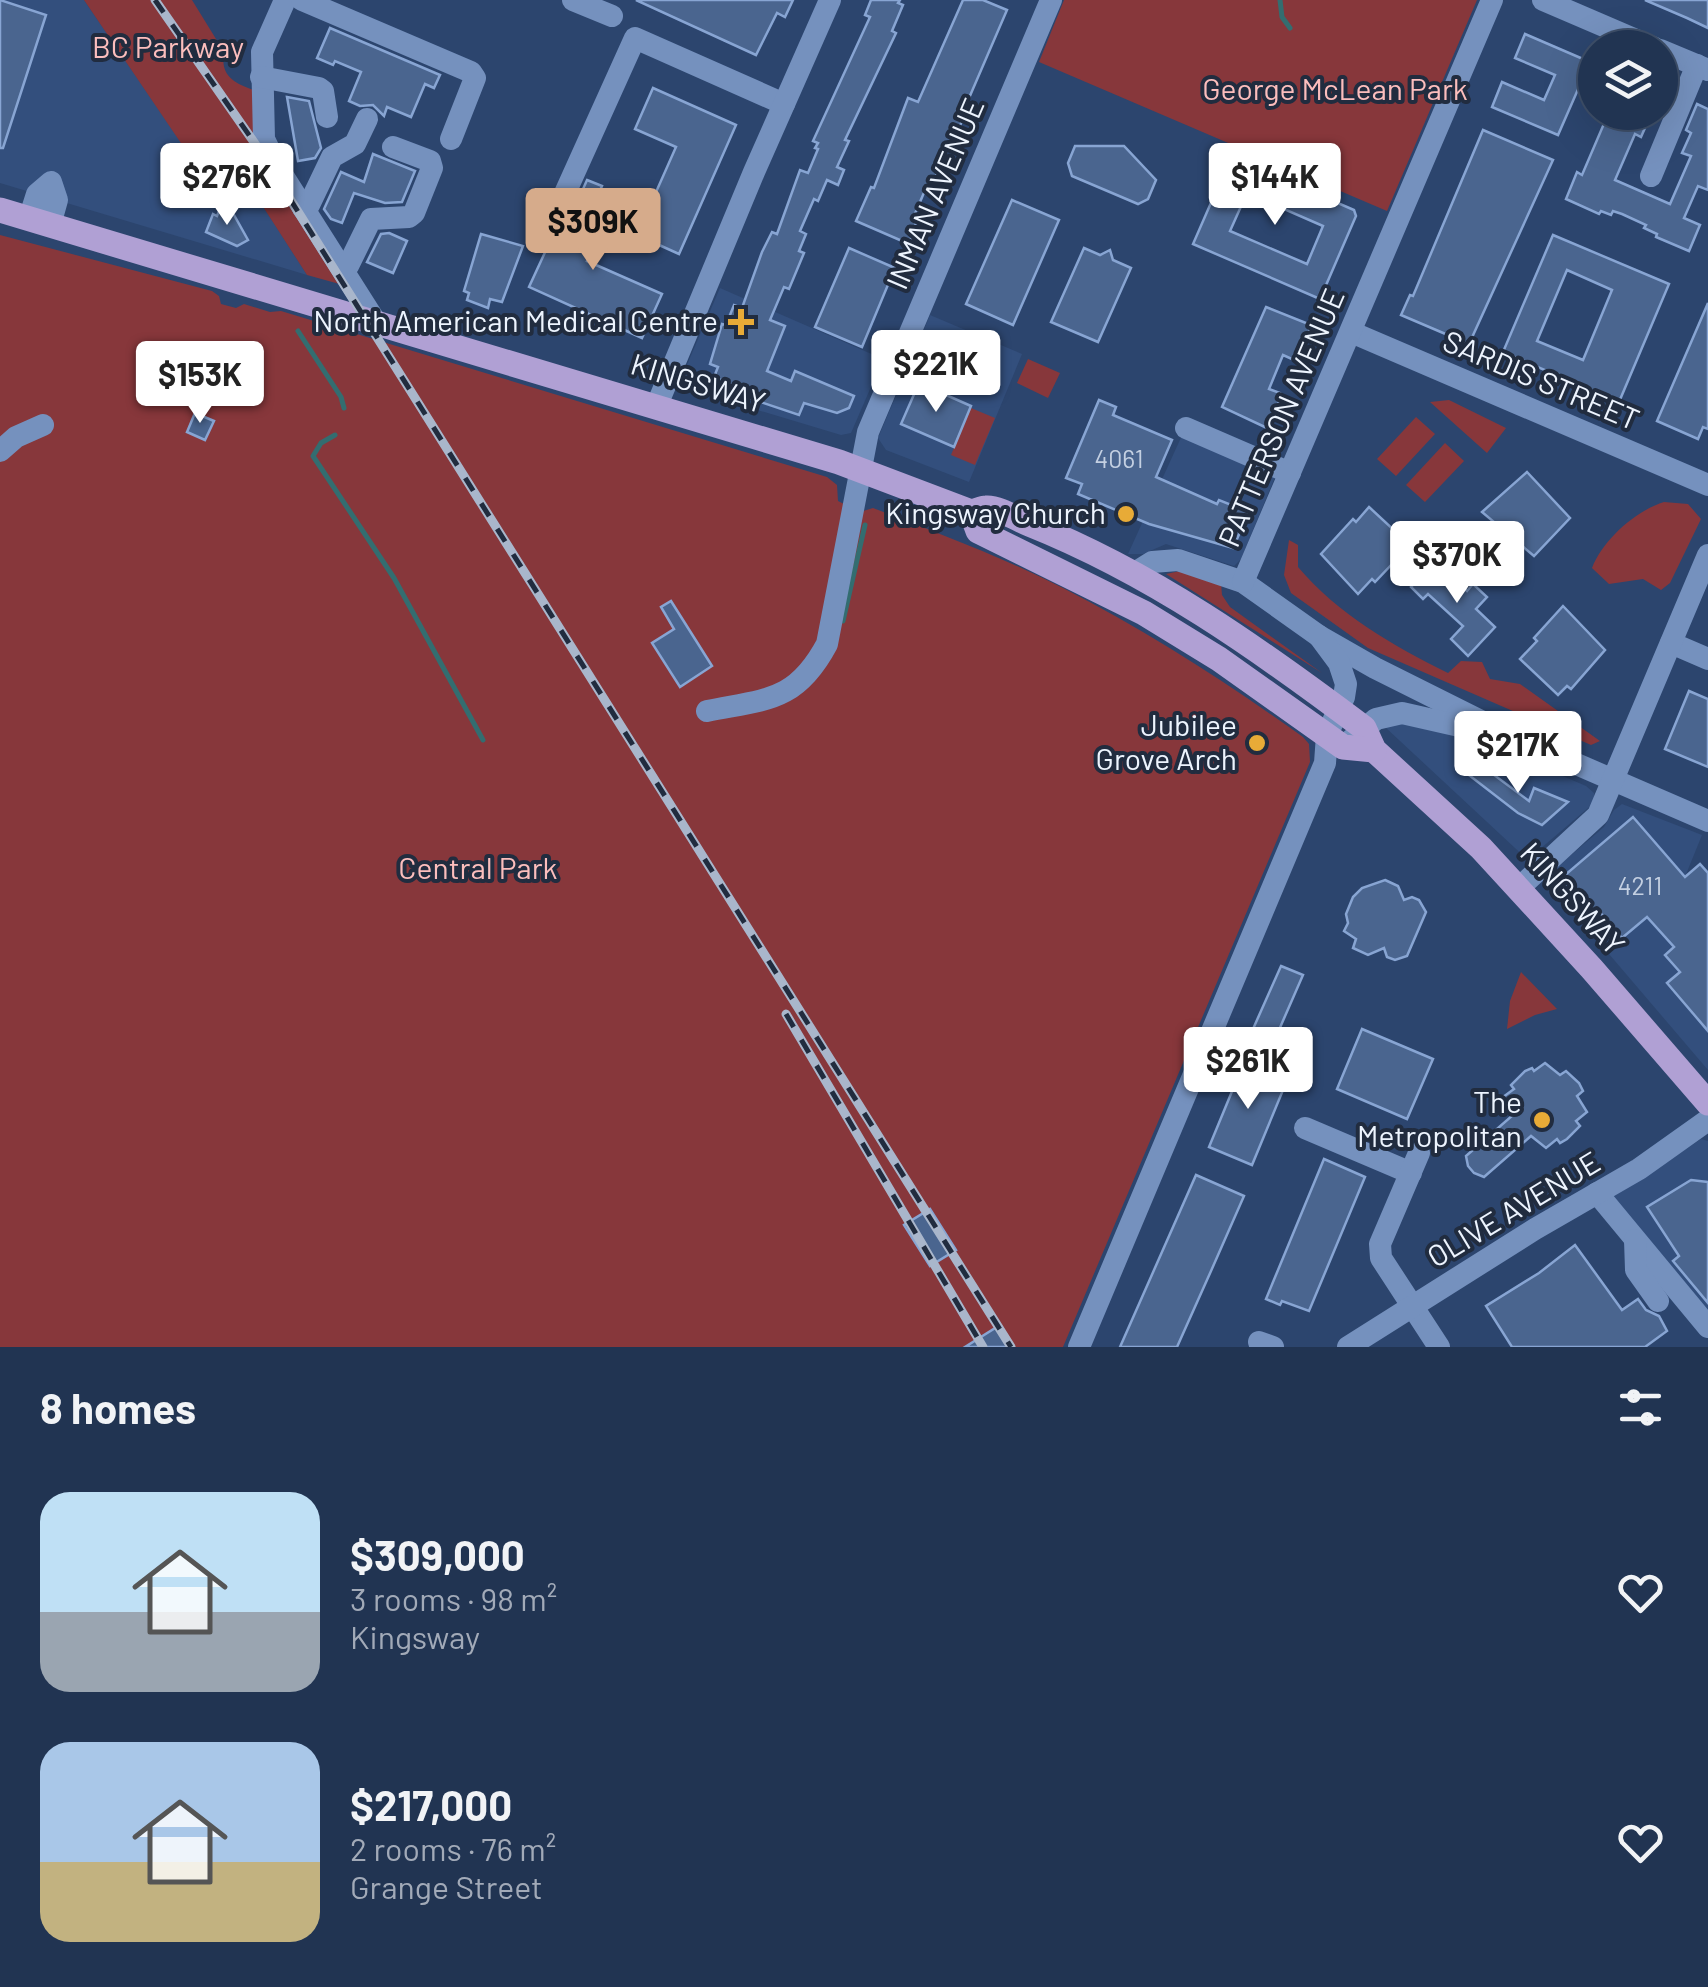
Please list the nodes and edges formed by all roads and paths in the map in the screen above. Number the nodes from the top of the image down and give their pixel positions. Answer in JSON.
{"nodes":[{"id":1,"x":286,"y":0,"type":"edge"},
{"id":2,"x":302,"y":0,"type":"edge"},
{"id":3,"x":573,"y":0,"type":"edge"},
{"id":4,"x":1051,"y":0,"type":"edge"},
{"id":5,"x":1492,"y":0,"type":"edge"},
{"id":6,"x":1543,"y":0,"type":"edge"},
{"id":7,"x":821,"y":3,"type":"edge"},
{"id":8,"x":612,"y":16,"type":"dead end"},
{"id":9,"x":1615,"y":30,"type":"edge"},
{"id":10,"x":1678,"y":57,"type":"edge"},
{"id":11,"x":1702,"y":67,"type":"edge"},
{"id":12,"x":261,"y":71,"type":"junction"},
{"id":13,"x":784,"y":104,"type":"junction"},
{"id":14,"x":327,"y":117,"type":"dead end"},
{"id":15,"x":367,"y":120,"type":"dead end"},
{"id":16,"x":451,"y":139,"type":"dead end"},
{"id":17,"x":394,"y":147,"type":"dead end"},
{"id":18,"x":1651,"y":176,"type":"dead end"},
{"id":19,"x":303,"y":208,"type":"junction"},
{"id":20,"x":0,"y":210,"type":"edge"},
{"id":21,"x":547,"y":233,"type":"dead end"},
{"id":22,"x":342,"y":269,"type":"junction"},
{"id":23,"x":376,"y":321,"type":"junction"},
{"id":24,"x":1352,"y":332,"type":"junction"},
{"id":25,"x":657,"y":405,"type":"junction"},
{"id":26,"x":1186,"y":428,"type":"dead end"},
{"id":27,"x":0,"y":432,"type":"edge"},
{"id":28,"x":0,"y":450,"type":"edge"},
{"id":29,"x":860,"y":469,"type":"junction"},
{"id":30,"x":1290,"y":474,"type":"junction"},
{"id":31,"x":1708,"y":485,"type":"edge"},
{"id":32,"x":971,"y":512,"type":"junction"},
{"id":33,"x":1708,"y":555,"type":"edge"},
{"id":34,"x":1134,"y":574,"type":"junction"},
{"id":35,"x":1244,"y":582,"type":"junction"},
{"id":36,"x":1318,"y":636,"type":"junction"},
{"id":37,"x":1671,"y":643,"type":"junction"},
{"id":38,"x":1708,"y":659,"type":"edge"},
{"id":39,"x":1340,"y":710,"type":"junction"},
{"id":40,"x":707,"y":711,"type":"dead end"},
{"id":41,"x":1507,"y":734,"type":"junction"},
{"id":42,"x":1369,"y":739,"type":"junction"},
{"id":43,"x":1332,"y":748,"type":"junction"},
{"id":44,"x":1612,"y":780,"type":"junction"},
{"id":45,"x":1708,"y":821,"type":"edge"},
{"id":46,"x":1519,"y":888,"type":"junction"},
{"id":47,"x":1708,"y":1103,"type":"edge"},
{"id":48,"x":1708,"y":1120,"type":"edge"},
{"id":49,"x":1305,"y":1128,"type":"dead end"},
{"id":50,"x":1597,"y":1194,"type":"junction"},
{"id":51,"x":1634,"y":1240,"type":"junction"},
{"id":52,"x":1658,"y":1300,"type":"dead end"},
{"id":53,"x":1413,"y":1306,"type":"junction"},
{"id":54,"x":1708,"y":1327,"type":"edge"},
{"id":55,"x":1079,"y":1347,"type":"edge"},
{"id":56,"x":1348,"y":1347,"type":"edge"},
{"id":57,"x":1439,"y":1347,"type":"edge"}],
"edges":[{"from":1,"to":12,"type":"street"},
{"from":2,"to":16,"type":"street"},
{"from":3,"to":8,"type":"street"},
{"from":4,"to":29,"type":"street","name":"INMAN AVENUE"},
{"from":5,"to":24,"type":"street","name":"PATTERSON AVENUE"},
{"from":6,"to":9,"type":"street"},
{"from":7,"to":13,"type":"street"},
{"from":10,"to":11,"type":"street"},
{"from":11,"to":18,"type":"street"},
{"from":12,"to":14,"type":"street"},
{"from":12,"to":19,"type":"street"},
{"from":13,"to":21,"type":"street"},
{"from":13,"to":25,"type":"street"},
{"from":15,"to":19,"type":"street"},
{"from":17,"to":22,"type":"street"},
{"from":19,"to":22,"type":"street"},
{"from":20,"to":23,"type":"main road","name":"KINGSWAY"},
{"from":22,"to":23,"type":"street"},
{"from":23,"to":25,"type":"main road","name":"KINGSWAY"},
{"from":24,"to":30,"type":"street","name":"PATTERSON AVENUE"},
{"from":24,"to":31,"type":"street","name":"SARDIS STREET"},
{"from":25,"to":29,"type":"main road","name":"KINGSWAY"},
{"from":26,"to":30,"type":"street"},
{"from":27,"to":28,"type":"street"},
{"from":29,"to":32,"type":"main road","name":"KINGSWAY"},
{"from":29,"to":40,"type":"street","name":"INMAN AVENUE"},
{"from":30,"to":35,"type":"street","name":"PATTERSON AVENUE"},
{"from":32,"to":34,"type":"main road","name":"KINGSWAY"},
{"from":32,"to":43,"type":"main road","name":"KINGSWAY"},
{"from":33,"to":37,"type":"street"},
{"from":34,"to":35,"type":"street"},
{"from":34,"to":39,"type":"main road","name":"KINGSWAY"},
{"from":35,"to":36,"type":"street"},
{"from":36,"to":39,"type":"street"},
{"from":36,"to":41,"type":"street"},
{"from":37,"to":38,"type":"street"},
{"from":37,"to":44,"type":"street"},
{"from":39,"to":42,"type":"main road","name":"KINGSWAY"},
{"from":39,"to":43,"type":"street"},
{"from":41,"to":42,"type":"street"},
{"from":41,"to":44,"type":"street"},
{"from":42,"to":43,"type":"main road","name":"KINGSWAY"},
{"from":42,"to":46,"type":"main road","name":"KINGSWAY"},
{"from":43,"to":55,"type":"street"},
{"from":44,"to":45,"type":"street"},
{"from":44,"to":46,"type":"street"},
{"from":46,"to":47,"type":"main road","name":"KINGSWAY"},
{"from":48,"to":50,"type":"street","name":"OLIVE AVENUE"},
{"from":49,"to":53,"type":"street"},
{"from":50,"to":51,"type":"street"},
{"from":50,"to":53,"type":"street","name":"OLIVE AVENUE"},
{"from":51,"to":52,"type":"street"},
{"from":51,"to":54,"type":"street"},
{"from":53,"to":56,"type":"street","name":"OLIVE AVENUE"},
{"from":53,"to":57,"type":"street"}]}
